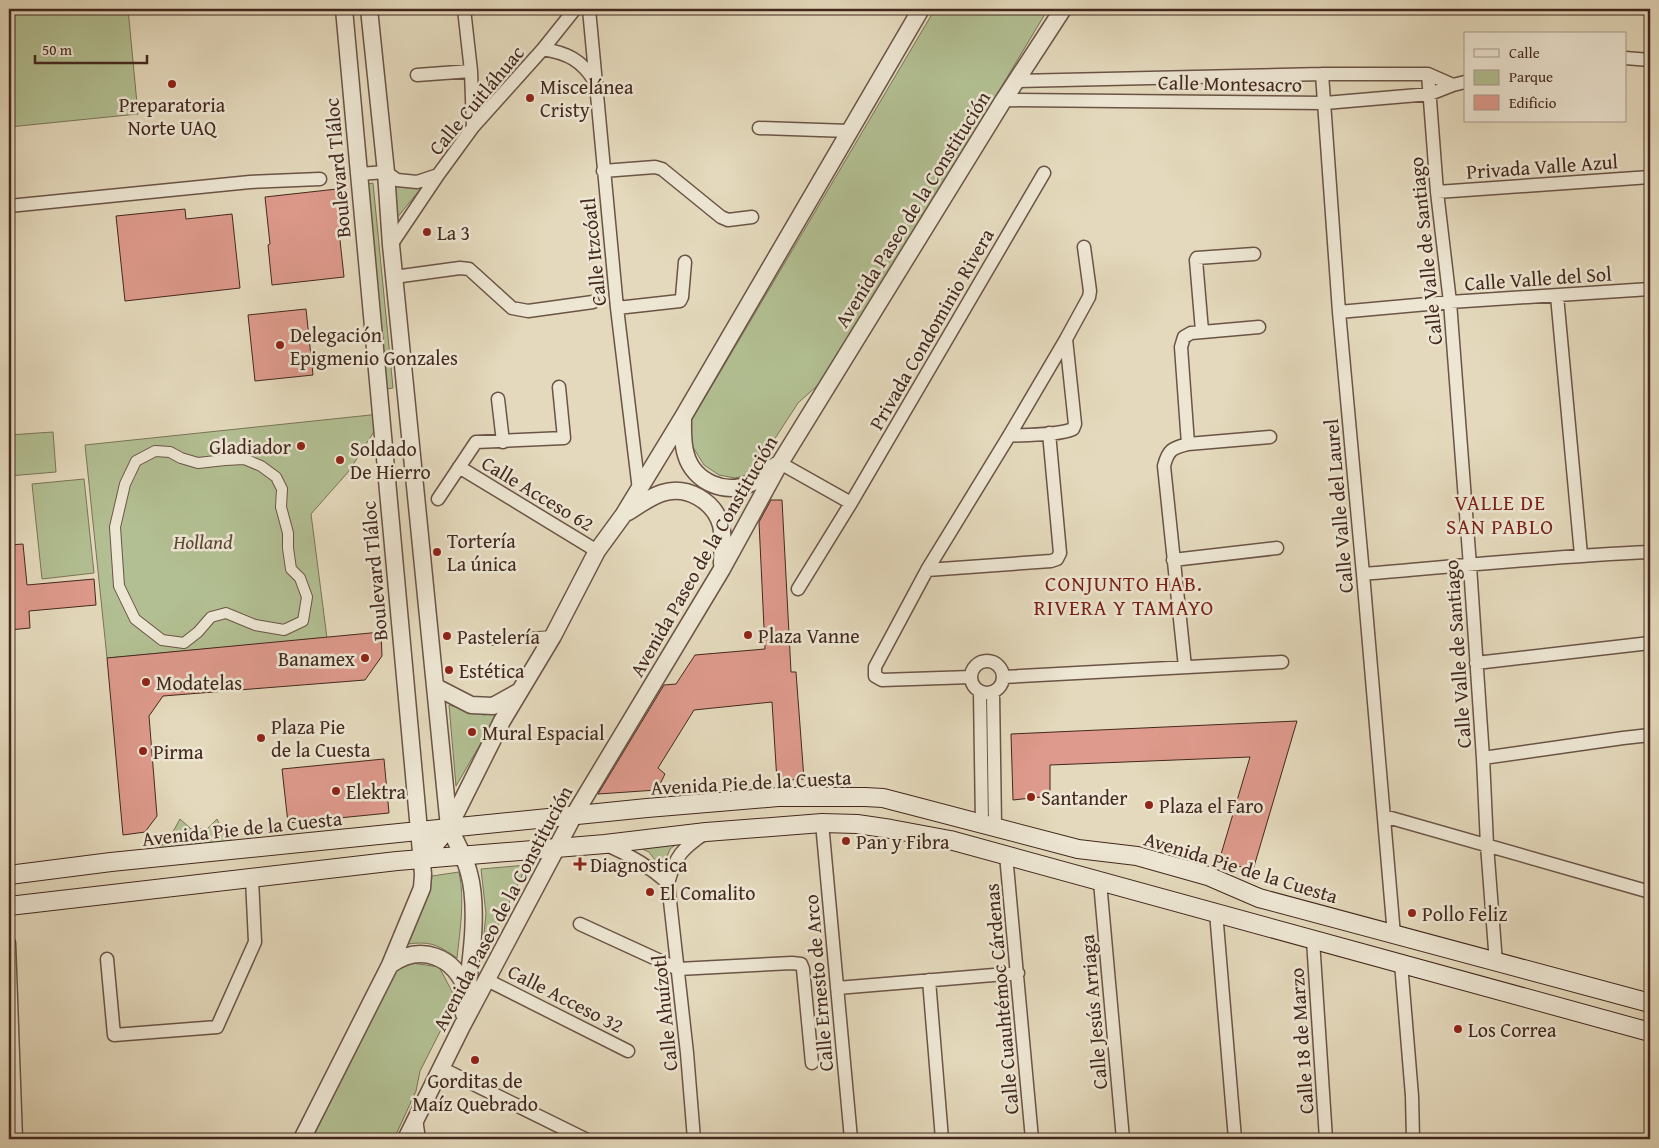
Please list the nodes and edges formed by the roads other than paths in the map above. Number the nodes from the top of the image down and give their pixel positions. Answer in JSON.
{"nodes":[{"id":1,"x":344,"y":9,"type":"edge"},
{"id":2,"x":369,"y":9,"type":"edge"},
{"id":3,"x":464,"y":9,"type":"edge"},
{"id":4,"x":575,"y":9,"type":"edge"},
{"id":5,"x":589,"y":9,"type":"edge"},
{"id":6,"x":921,"y":9,"type":"edge"},
{"id":7,"x":1062,"y":9,"type":"edge"},
{"id":8,"x":542,"y":49,"type":"junction"},
{"id":9,"x":1626,"y":58,"type":"edge"},
{"id":10,"x":1650,"y":60,"type":"edge"},
{"id":11,"x":471,"y":72,"type":"junction"},
{"id":12,"x":417,"y":74,"type":"dead end"},
{"id":13,"x":1322,"y":74,"type":"junction"},
{"id":14,"x":1428,"y":74,"type":"junction"},
{"id":15,"x":1017,"y":81,"type":"junction"},
{"id":16,"x":1459,"y":83,"type":"edge"},
{"id":17,"x":596,"y":84,"type":"junction"},
{"id":18,"x":1430,"y":94,"type":"junction"},
{"id":19,"x":1004,"y":100,"type":"junction"},
{"id":20,"x":1325,"y":103,"type":"junction"},
{"id":21,"x":473,"y":127,"type":"junction"},
{"id":22,"x":759,"y":128,"type":"dead end"},
{"id":23,"x":849,"y":131,"type":"junction"},
{"id":24,"x":603,"y":171,"type":"junction"},
{"id":25,"x":386,"y":172,"type":"junction"},
{"id":26,"x":1044,"y":173,"type":"dead end"},
{"id":27,"x":358,"y":174,"type":"junction"},
{"id":28,"x":438,"y":174,"type":"junction"},
{"id":29,"x":1650,"y":177,"type":"edge"},
{"id":30,"x":320,"y":179,"type":"dead end"},
{"id":31,"x":1437,"y":192,"type":"junction"},
{"id":32,"x":9,"y":206,"type":"edge"},
{"id":33,"x":752,"y":217,"type":"dead end"},
{"id":34,"x":391,"y":245,"type":"junction"},
{"id":35,"x":1084,"y":246,"type":"dead end"},
{"id":36,"x":1254,"y":254,"type":"dead end"},
{"id":37,"x":685,"y":262,"type":"dead end"},
{"id":38,"x":394,"y":277,"type":"junction"},
{"id":39,"x":1650,"y":289,"type":"edge"},
{"id":40,"x":1557,"y":296,"type":"junction"},
{"id":41,"x":593,"y":302,"type":"dead end"},
{"id":42,"x":1450,"y":302,"type":"junction"},
{"id":43,"x":617,"y":308,"type":"junction"},
{"id":44,"x":1339,"y":312,"type":"junction"},
{"id":45,"x":1259,"y":327,"type":"dead end"},
{"id":46,"x":1202,"y":331,"type":"junction"},
{"id":47,"x":1066,"y":339,"type":"junction"},
{"id":48,"x":559,"y":387,"type":"dead end"},
{"id":49,"x":498,"y":399,"type":"dead end"},
{"id":50,"x":682,"y":417,"type":"junction"},
{"id":51,"x":1049,"y":433,"type":"junction"},
{"id":52,"x":1009,"y":436,"type":"junction"},
{"id":53,"x":1270,"y":437,"type":"dead end"},
{"id":54,"x":503,"y":442,"type":"junction"},
{"id":55,"x":1188,"y":444,"type":"junction"},
{"id":56,"x":780,"y":462,"type":"junction"},
{"id":57,"x":459,"y":466,"type":"junction"},
{"id":58,"x":282,"y":488,"type":"joint"},
{"id":59,"x":639,"y":490,"type":"junction"},
{"id":60,"x":438,"y":499,"type":"dead end"},
{"id":61,"x":851,"y":503,"type":"junction"},
{"id":62,"x":624,"y":514,"type":"junction"},
{"id":63,"x":1277,"y":548,"type":"dead end"},
{"id":64,"x":597,"y":551,"type":"junction"},
{"id":65,"x":1650,"y":552,"type":"edge"},
{"id":66,"x":1581,"y":555,"type":"junction"},
{"id":67,"x":1173,"y":560,"type":"junction"},
{"id":68,"x":1470,"y":566,"type":"junction"},
{"id":69,"x":722,"y":569,"type":"junction"},
{"id":70,"x":927,"y":570,"type":"junction"},
{"id":71,"x":1364,"y":574,"type":"junction"},
{"id":72,"x":798,"y":590,"type":"dead end"},
{"id":73,"x":553,"y":636,"type":"junction"},
{"id":74,"x":492,"y":640,"type":"dead end"},
{"id":75,"x":1650,"y":643,"type":"edge"},
{"id":76,"x":1282,"y":662,"type":"dead end"},
{"id":77,"x":1476,"y":663,"type":"junction"},
{"id":78,"x":1185,"y":667,"type":"junction"},
{"id":79,"x":971,"y":677,"type":"junction"},
{"id":80,"x":1004,"y":677,"type":"junction"},
{"id":81,"x":436,"y":686,"type":"junction"},
{"id":82,"x":520,"y":691,"type":"junction"},
{"id":83,"x":987,"y":693,"type":"junction"},
{"id":84,"x":1650,"y":735,"type":"edge"},
{"id":85,"x":1483,"y":758,"type":"junction"},
{"id":86,"x":574,"y":815,"type":"junction"},
{"id":87,"x":1384,"y":816,"type":"junction"},
{"id":88,"x":822,"y":823,"type":"junction"},
{"id":89,"x":988,"y":824,"type":"junction"},
{"id":90,"x":448,"y":827,"type":"junction"},
{"id":91,"x":420,"y":831,"type":"junction"},
{"id":92,"x":706,"y":832,"type":"junction"},
{"id":93,"x":605,"y":844,"type":"junction"},
{"id":94,"x":1487,"y":845,"type":"junction"},
{"id":95,"x":558,"y":848,"type":"junction"},
{"id":96,"x":1006,"y":855,"type":"junction"},
{"id":97,"x":462,"y":856,"type":"junction"},
{"id":98,"x":422,"y":859,"type":"junction"},
{"id":99,"x":9,"y":875,"type":"edge"},
{"id":100,"x":252,"y":879,"type":"junction"},
{"id":101,"x":1100,"y":882,"type":"junction"},
{"id":102,"x":668,"y":883,"type":"junction"},
{"id":103,"x":1650,"y":892,"type":"edge"},
{"id":104,"x":9,"y":906,"type":"edge"},
{"id":105,"x":1216,"y":912,"type":"junction"},
{"id":106,"x":580,"y":924,"type":"dead end"},
{"id":107,"x":1394,"y":935,"type":"junction"},
{"id":108,"x":1313,"y":940,"type":"junction"},
{"id":109,"x":9,"y":943,"type":"edge"},
{"id":110,"x":107,"y":959,"type":"dead end"},
{"id":111,"x":1402,"y":963,"type":"junction"},
{"id":112,"x":1496,"y":963,"type":"junction"},
{"id":113,"x":390,"y":965,"type":"junction"},
{"id":114,"x":678,"y":969,"type":"junction"},
{"id":115,"x":1018,"y":973,"type":"junction"},
{"id":116,"x":487,"y":980,"type":"junction"},
{"id":117,"x":929,"y":980,"type":"junction"},
{"id":118,"x":837,"y":988,"type":"junction"},
{"id":119,"x":467,"y":991,"type":"junction"},
{"id":120,"x":10,"y":995,"type":"edge"},
{"id":121,"x":1650,"y":1003,"type":"edge"},
{"id":122,"x":462,"y":1026,"type":"junction"},
{"id":123,"x":1650,"y":1032,"type":"edge"},
{"id":124,"x":628,"y":1051,"type":"dead end"},
{"id":125,"x":812,"y":1063,"type":"dead end"},
{"id":126,"x":441,"y":1068,"type":"junction"},
{"id":127,"x":11,"y":1091,"type":"edge"},
{"id":128,"x":416,"y":1119,"type":"junction"},
{"id":129,"x":16,"y":1139,"type":"edge"},
{"id":130,"x":302,"y":1139,"type":"edge"},
{"id":131,"x":406,"y":1139,"type":"edge"},
{"id":132,"x":418,"y":1139,"type":"edge"},
{"id":133,"x":585,"y":1139,"type":"edge"},
{"id":134,"x":694,"y":1139,"type":"edge"},
{"id":135,"x":850,"y":1139,"type":"edge"},
{"id":136,"x":942,"y":1139,"type":"edge"},
{"id":137,"x":1032,"y":1139,"type":"edge"},
{"id":138,"x":1123,"y":1139,"type":"edge"},
{"id":139,"x":1235,"y":1139,"type":"edge"},
{"id":140,"x":1326,"y":1139,"type":"edge"},
{"id":141,"x":1413,"y":1139,"type":"edge"}],
"edges":[{"from":1,"to":27,"type":"street","name":"Boulevard Tláloc"},
{"from":2,"to":25,"type":"street"},
{"from":3,"to":11,"type":"street"},
{"from":4,"to":8,"type":"street","name":"Calle Cuitláhuac"},
{"from":5,"to":17,"type":"street","name":"Calle Itzcóatl"},
{"from":6,"to":23,"type":"street"},
{"from":7,"to":15,"type":"street","name":"Avenida Paseo de la Constitución"},
{"from":8,"to":17,"type":"street","name":"Calle Cuitláhuac"},
{"from":8,"to":21,"type":"street","name":"Calle Cuitláhuac"},
{"from":9,"to":10,"type":"street"},
{"from":11,"to":12,"type":"street"},
{"from":11,"to":21,"type":"street"},
{"from":13,"to":14,"type":"street","name":"Calle Montesacro"},
{"from":13,"to":15,"type":"street","name":"Calle Montesacro"},
{"from":13,"to":20,"type":"street","name":"Calle Valle del Laurel"},
{"from":14,"to":16,"type":"street","name":"Calle Montesacro"},
{"from":14,"to":18,"type":"street","name":"Calle Valle de Santiago"},
{"from":15,"to":19,"type":"street","name":"Avenida Paseo de la Constitución"},
{"from":16,"to":18,"type":"street","name":"Calle Montesacro"},
{"from":17,"to":24,"type":"street","name":"Calle Itzcóatl"},
{"from":18,"to":20,"type":"street","name":"Calle Montesacro"},
{"from":18,"to":31,"type":"street","name":"Calle Valle de Santiago"},
{"from":19,"to":20,"type":"street","name":"Calle Montesacro"},
{"from":19,"to":56,"type":"street","name":"Avenida Paseo de la Constitución"},
{"from":20,"to":44,"type":"street","name":"Calle Valle del Laurel"},
{"from":21,"to":28,"type":"street","name":"Calle Cuitláhuac"},
{"from":22,"to":23,"type":"street"},
{"from":23,"to":50,"type":"street"},
{"from":24,"to":33,"type":"street"},
{"from":24,"to":43,"type":"street","name":"Calle Itzcóatl"},
{"from":25,"to":27,"type":"street","name":"Calle Cuitláhuac"},
{"from":25,"to":28,"type":"street","name":"Calle Cuitláhuac"},
{"from":25,"to":34,"type":"street"},
{"from":26,"to":61,"type":"street","name":"Privada Condominio Rivera"},
{"from":27,"to":91,"type":"street","name":"Boulevard Tláloc"},
{"from":28,"to":34,"type":"street","name":"Calle Cuitláhuac"},
{"from":29,"to":31,"type":"street","name":"Privada Valle Azul"},
{"from":30,"to":32,"type":"street"},
{"from":31,"to":42,"type":"street","name":"Calle Valle de Santiago"},
{"from":34,"to":38,"type":"street"},
{"from":35,"to":47,"type":"street"},
{"from":36,"to":46,"type":"street"},
{"from":37,"to":43,"type":"street"},
{"from":38,"to":41,"type":"street"},
{"from":38,"to":81,"type":"street"},
{"from":39,"to":40,"type":"street","name":"Calle Valle del Sol"},
{"from":40,"to":42,"type":"street","name":"Calle Valle del Sol"},
{"from":40,"to":66,"type":"street"},
{"from":42,"to":44,"type":"street","name":"Calle Valle del Sol"},
{"from":42,"to":68,"type":"street","name":"Calle Valle de Santiago"},
{"from":43,"to":59,"type":"street","name":"Calle Itzcóatl"},
{"from":44,"to":71,"type":"street","name":"Calle Valle del Laurel"},
{"from":45,"to":46,"type":"street"},
{"from":46,"to":55,"type":"street"},
{"from":47,"to":51,"type":"street"},
{"from":47,"to":52,"type":"street"},
{"from":48,"to":54,"type":"street"},
{"from":49,"to":54,"type":"street"},
{"from":50,"to":56,"type":"street"},
{"from":50,"to":59,"type":"street"},
{"from":51,"to":52,"type":"street"},
{"from":51,"to":70,"type":"street"},
{"from":52,"to":70,"type":"street"},
{"from":53,"to":55,"type":"street"},
{"from":54,"to":57,"type":"street"},
{"from":55,"to":67,"type":"street"},
{"from":56,"to":61,"type":"street"},
{"from":56,"to":69,"type":"street","name":"Avenida Paseo de la Constitución"},
{"from":57,"to":60,"type":"street"},
{"from":57,"to":64,"type":"street","name":"Calle Acceso 62"},
{"from":58,"to":58,"type":"street"},
{"from":59,"to":62,"type":"street"},
{"from":61,"to":72,"type":"street","name":"Privada Condominio Rivera"},
{"from":62,"to":64,"type":"street"},
{"from":62,"to":69,"type":"street"},
{"from":63,"to":67,"type":"street"},
{"from":64,"to":73,"type":"street"},
{"from":65,"to":66,"type":"street"},
{"from":66,"to":68,"type":"street"},
{"from":67,"to":78,"type":"street"},
{"from":68,"to":71,"type":"street"},
{"from":68,"to":77,"type":"street","name":"Calle Valle de Santiago"},
{"from":69,"to":86,"type":"street","name":"Avenida Paseo de la Constitución"},
{"from":70,"to":79,"type":"street"},
{"from":71,"to":87,"type":"street","name":"Calle Valle del Laurel"},
{"from":73,"to":74,"type":"street"},
{"from":73,"to":82,"type":"street"},
{"from":75,"to":77,"type":"street"},
{"from":76,"to":78,"type":"street"},
{"from":77,"to":85,"type":"street","name":"Calle Valle de Santiago"},
{"from":78,"to":80,"type":"street"},
{"from":79,"to":80,"type":"street"},
{"from":79,"to":83,"type":"street"},
{"from":80,"to":83,"type":"street"},
{"from":81,"to":82,"type":"street"},
{"from":81,"to":90,"type":"street"},
{"from":82,"to":90,"type":"street"},
{"from":83,"to":89,"type":"street"},
{"from":84,"to":85,"type":"street"},
{"from":85,"to":94,"type":"street","name":"Calle Valle de Santiago"},
{"from":86,"to":89,"type":"main road","name":"Avenida Pie de la Cuesta"},
{"from":86,"to":90,"type":"main road","name":"Avenida Pie de la Cuesta"},
{"from":86,"to":95,"type":"street","name":"Avenida Paseo de la Constitución"},
{"from":87,"to":94,"type":"street"},
{"from":87,"to":107,"type":"street","name":"Calle Valle del Laurel"},
{"from":88,"to":92,"type":"main road"},
{"from":88,"to":96,"type":"main road"},
{"from":88,"to":118,"type":"street","name":"Calle Ernesto de Arco"},
{"from":89,"to":107,"type":"main road","name":"Avenida Pie de la Cuesta"},
{"from":90,"to":91,"type":"main road","name":"Avenida Pie de la Cuesta"},
{"from":90,"to":97,"type":"street"},
{"from":90,"to":98,"type":"main road"},
{"from":91,"to":98,"type":"street","name":"Boulevard Tláloc"},
{"from":91,"to":99,"type":"main road","name":"Avenida Pie de la Cuesta"},
{"from":92,"to":93,"type":"main road"},
{"from":92,"to":102,"type":"street","name":"Calle Ahuízotl"},
{"from":93,"to":95,"type":"main road"},
{"from":93,"to":102,"type":"street"},
{"from":94,"to":103,"type":"street"},
{"from":94,"to":112,"type":"street","name":"Calle Valle de Santiago"},
{"from":95,"to":97,"type":"main road"},
{"from":95,"to":116,"type":"street","name":"Avenida Paseo de la Constitución"},
{"from":96,"to":101,"type":"main road"},
{"from":96,"to":115,"type":"street","name":"Calle Cuauhtémoc Cárdenas"},
{"from":97,"to":98,"type":"main road"},
{"from":97,"to":119,"type":"street"},
{"from":98,"to":100,"type":"main road"},
{"from":98,"to":113,"type":"street"},
{"from":100,"to":104,"type":"main road"},
{"from":100,"to":110,"type":"street"},
{"from":101,"to":105,"type":"main road"},
{"from":101,"to":138,"type":"street","name":"Calle Jesús Arriaga"},
{"from":102,"to":114,"type":"street","name":"Calle Ahuízotl"},
{"from":105,"to":108,"type":"main road"},
{"from":105,"to":139,"type":"street"},
{"from":106,"to":114,"type":"street"},
{"from":107,"to":112,"type":"main road","name":"Avenida Pie de la Cuesta"},
{"from":108,"to":111,"type":"main road"},
{"from":108,"to":140,"type":"street","name":"Calle 18 de Marzo"},
{"from":109,"to":120,"type":"street"},
{"from":111,"to":123,"type":"main road"},
{"from":111,"to":141,"type":"street"},
{"from":112,"to":121,"type":"main road","name":"Avenida Pie de la Cuesta"},
{"from":113,"to":119,"type":"street"},
{"from":113,"to":130,"type":"street"},
{"from":114,"to":125,"type":"street"},
{"from":114,"to":134,"type":"street","name":"Calle Ahuízotl"},
{"from":115,"to":117,"type":"street"},
{"from":115,"to":137,"type":"street","name":"Calle Cuauhtémoc Cárdenas"},
{"from":116,"to":122,"type":"street","name":"Avenida Paseo de la Constitución"},
{"from":116,"to":124,"type":"street","name":"Calle Acceso 32"},
{"from":117,"to":118,"type":"street"},
{"from":117,"to":136,"type":"street"},
{"from":118,"to":135,"type":"street","name":"Calle Ernesto de Arco"},
{"from":119,"to":122,"type":"street"},
{"from":120,"to":127,"type":"street"},
{"from":122,"to":126,"type":"street","name":"Avenida Paseo de la Constitución"},
{"from":126,"to":128,"type":"street","name":"Avenida Paseo de la Constitución"},
{"from":126,"to":133,"type":"street"},
{"from":127,"to":129,"type":"street"},
{"from":128,"to":131,"type":"street","name":"Avenida Paseo de la Constitución"},
{"from":128,"to":132,"type":"street"}]}
